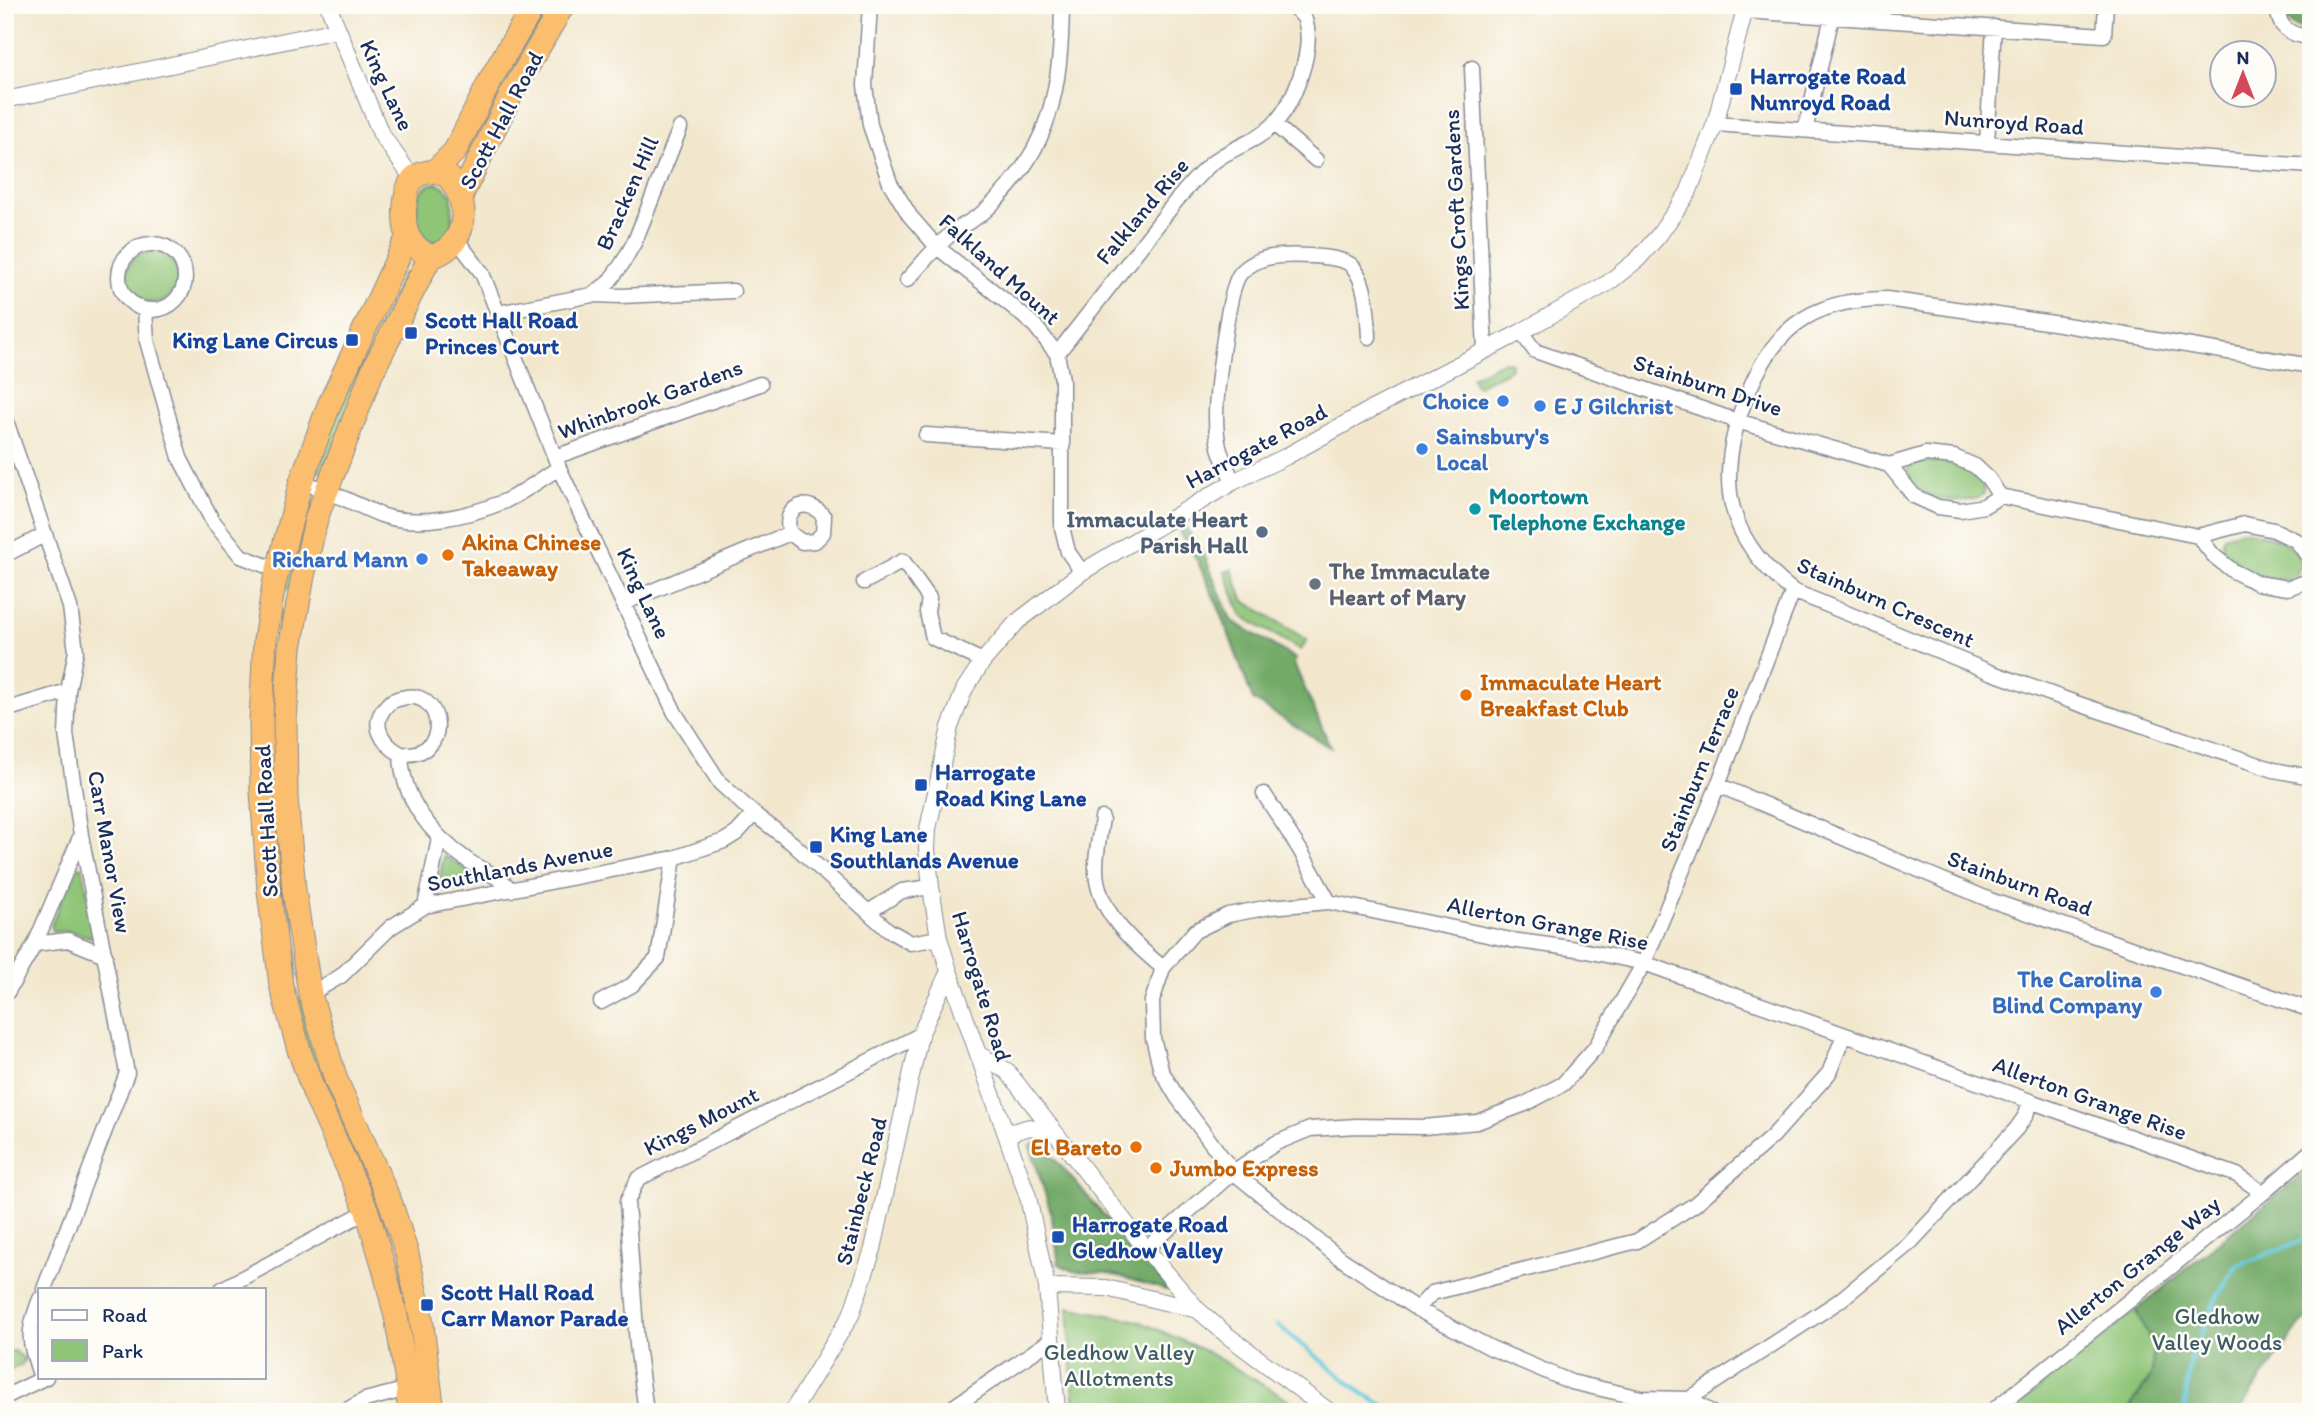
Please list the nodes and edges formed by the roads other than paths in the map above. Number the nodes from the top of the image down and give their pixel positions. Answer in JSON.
{"nodes":[{"id":1,"x":327,"y":5,"type":"edge"},
{"id":2,"x":534,"y":5,"type":"edge"},
{"id":3,"x":563,"y":5,"type":"edge"},
{"id":4,"x":870,"y":5,"type":"edge"},
{"id":5,"x":1062,"y":5,"type":"edge"},
{"id":6,"x":1290,"y":5,"type":"edge"},
{"id":7,"x":2106,"y":5,"type":"edge"},
{"id":8,"x":2278,"y":5,"type":"edge"},
{"id":9,"x":1746,"y":8,"type":"edge"},
{"id":10,"x":1832,"y":17,"type":"junction"},
{"id":11,"x":1994,"y":27,"type":"junction"},
{"id":12,"x":337,"y":30,"type":"junction"},
{"id":13,"x":2311,"y":37,"type":"edge"},
{"id":14,"x":1472,"y":68,"type":"dead end"},
{"id":15,"x":5,"y":100,"type":"edge"},
{"id":16,"x":1275,"y":124,"type":"junction"},
{"id":17,"x":1715,"y":124,"type":"junction"},
{"id":18,"x":680,"y":128,"type":"dead end"},
{"id":19,"x":1805,"y":130,"type":"junction"},
{"id":20,"x":1987,"y":143,"type":"junction"},
{"id":21,"x":1316,"y":160,"type":"dead end"},
{"id":22,"x":2311,"y":166,"type":"edge"},
{"id":23,"x":435,"y":171,"type":"junction"},
{"id":24,"x":413,"y":179,"type":"junction"},
{"id":25,"x":460,"y":198,"type":"junction"},
{"id":26,"x":408,"y":236,"type":"junction"},
{"id":27,"x":457,"y":240,"type":"junction"},
{"id":28,"x":937,"y":247,"type":"junction"},
{"id":29,"x":430,"y":257,"type":"junction"},
{"id":30,"x":907,"y":280,"type":"dead end"},
{"id":31,"x":733,"y":291,"type":"dead end"},
{"id":32,"x":592,"y":295,"type":"junction"},
{"id":33,"x":145,"y":310,"type":"junction"},
{"id":34,"x":498,"y":313,"type":"junction"},
{"id":35,"x":1521,"y":332,"type":"junction"},
{"id":36,"x":1369,"y":337,"type":"dead end"},
{"id":37,"x":1485,"y":351,"type":"junction"},
{"id":38,"x":1057,"y":354,"type":"junction"},
{"id":39,"x":2311,"y":366,"type":"edge"},
{"id":40,"x":760,"y":384,"type":"dead end"},
{"id":41,"x":5,"y":418,"type":"edge"},
{"id":42,"x":1738,"y":421,"type":"junction"},
{"id":43,"x":926,"y":435,"type":"dead end"},
{"id":44,"x":1063,"y":443,"type":"junction"},
{"id":45,"x":557,"y":463,"type":"junction"},
{"id":46,"x":1889,"y":465,"type":"junction"},
{"id":47,"x":301,"y":482,"type":"junction"},
{"id":48,"x":1233,"y":482,"type":"junction"},
{"id":49,"x":326,"y":489,"type":"junction"},
{"id":50,"x":2000,"y":496,"type":"junction"},
{"id":51,"x":790,"y":533,"type":"dead end"},
{"id":52,"x":44,"y":535,"type":"junction"},
{"id":53,"x":2198,"y":536,"type":"junction"},
{"id":54,"x":5,"y":555,"type":"edge"},
{"id":55,"x":2311,"y":561,"type":"edge"},
{"id":56,"x":277,"y":570,"type":"junction"},
{"id":57,"x":1082,"y":572,"type":"junction"},
{"id":58,"x":2311,"y":580,"type":"edge"},
{"id":59,"x":864,"y":582,"type":"dead end"},
{"id":60,"x":1793,"y":591,"type":"junction"},
{"id":61,"x":624,"y":603,"type":"junction"},
{"id":62,"x":983,"y":661,"type":"junction"},
{"id":63,"x":68,"y":691,"type":"junction"},
{"id":64,"x":5,"y":709,"type":"edge"},
{"id":65,"x":401,"y":754,"type":"junction"},
{"id":66,"x":2311,"y":777,"type":"edge"},
{"id":67,"x":1718,"y":785,"type":"junction"},
{"id":68,"x":1264,"y":794,"type":"dead end"},
{"id":69,"x":754,"y":814,"type":"junction"},
{"id":70,"x":1102,"y":818,"type":"dead end"},
{"id":71,"x":81,"y":835,"type":"junction"},
{"id":72,"x":439,"y":839,"type":"junction"},
{"id":73,"x":674,"y":858,"type":"junction"},
{"id":74,"x":931,"y":887,"type":"junction"},
{"id":75,"x":511,"y":890,"type":"junction"},
{"id":76,"x":1329,"y":902,"type":"junction"},
{"id":77,"x":425,"y":906,"type":"junction"},
{"id":78,"x":867,"y":912,"type":"junction"},
{"id":79,"x":939,"y":938,"type":"junction"},
{"id":80,"x":35,"y":944,"type":"junction"},
{"id":81,"x":105,"y":955,"type":"junction"},
{"id":82,"x":1644,"y":963,"type":"junction"},
{"id":83,"x":1163,"y":968,"type":"junction"},
{"id":84,"x":949,"y":971,"type":"junction"},
{"id":85,"x":310,"y":994,"type":"junction"},
{"id":86,"x":5,"y":996,"type":"edge"},
{"id":87,"x":601,"y":1002,"type":"dead end"},
{"id":88,"x":2311,"y":1010,"type":"edge"},
{"id":89,"x":920,"y":1035,"type":"junction"},
{"id":90,"x":1844,"y":1035,"type":"junction"},
{"id":91,"x":978,"y":1054,"type":"junction"},
{"id":92,"x":2030,"y":1101,"type":"junction"},
{"id":93,"x":1054,"y":1132,"type":"junction"},
{"id":94,"x":1006,"y":1134,"type":"junction"},
{"id":95,"x":2311,"y":1151,"type":"edge"},
{"id":96,"x":1233,"y":1172,"type":"junction"},
{"id":97,"x":2263,"y":1193,"type":"junction"},
{"id":98,"x":367,"y":1212,"type":"junction"},
{"id":99,"x":1146,"y":1248,"type":"junction"},
{"id":100,"x":1047,"y":1287,"type":"junction"},
{"id":101,"x":44,"y":1288,"type":"edge"},
{"id":102,"x":224,"y":1288,"type":"edge"},
{"id":103,"x":38,"y":1304,"type":"edge"},
{"id":104,"x":1417,"y":1309,"type":"junction"},
{"id":105,"x":1198,"y":1310,"type":"junction"},
{"id":106,"x":1051,"y":1340,"type":"junction"},
{"id":107,"x":38,"y":1366,"type":"edge"},
{"id":108,"x":40,"y":1378,"type":"edge"},
{"id":109,"x":5,"y":1396,"type":"edge"},
{"id":110,"x":1689,"y":1399,"type":"junction"},
{"id":111,"x":408,"y":1401,"type":"edge"},
{"id":112,"x":343,"y":1412,"type":"edge"},
{"id":113,"x":433,"y":1412,"type":"edge"},
{"id":114,"x":646,"y":1412,"type":"edge"},
{"id":115,"x":792,"y":1412,"type":"edge"},
{"id":116,"x":946,"y":1412,"type":"edge"},
{"id":117,"x":1057,"y":1412,"type":"edge"},
{"id":118,"x":1330,"y":1412,"type":"edge"},
{"id":119,"x":1711,"y":1412,"type":"edge"},
{"id":120,"x":1991,"y":1412,"type":"edge"}],
"edges":[{"from":1,"to":12,"type":"street","name":"King Lane"},
{"from":2,"to":23,"type":"highway","name":"Scott Hall Road"},
{"from":3,"to":25,"type":"highway","name":"Scott Hall Road"},
{"from":4,"to":28,"type":"street","name":"Falkland Mount"},
{"from":5,"to":28,"type":"street"},
{"from":6,"to":16,"type":"street","name":"Falkland Rise"},
{"from":7,"to":11,"type":"street"},
{"from":8,"to":13,"type":"street"},
{"from":9,"to":10,"type":"street"},
{"from":9,"to":17,"type":"street","name":"Harrogate Road"},
{"from":10,"to":11,"type":"street"},
{"from":10,"to":19,"type":"street"},
{"from":11,"to":20,"type":"street"},
{"from":12,"to":15,"type":"street"},
{"from":12,"to":24,"type":"street","name":"King Lane"},
{"from":14,"to":37,"type":"street","name":"Kings Croft Gardens"},
{"from":16,"to":21,"type":"street"},
{"from":16,"to":38,"type":"street","name":"Falkland Rise"},
{"from":17,"to":19,"type":"street","name":"Nunroyd Road"},
{"from":17,"to":35,"type":"street","name":"Harrogate Road"},
{"from":18,"to":32,"type":"street","name":"Bracken Hill"},
{"from":19,"to":20,"type":"street","name":"Nunroyd Road"},
{"from":20,"to":22,"type":"street","name":"Nunroyd Road"},
{"from":23,"to":24,"type":"highway"},
{"from":23,"to":25,"type":"highway"},
{"from":24,"to":26,"type":"highway"},
{"from":25,"to":27,"type":"highway"},
{"from":26,"to":29,"type":"highway"},
{"from":26,"to":47,"type":"highway","name":"Scott Hall Road"},
{"from":27,"to":29,"type":"highway"},
{"from":27,"to":34,"type":"street","name":"King Lane"},
{"from":28,"to":30,"type":"street"},
{"from":28,"to":38,"type":"street","name":"Falkland Mount"},
{"from":29,"to":49,"type":"highway","name":"Scott Hall Road"},
{"from":31,"to":32,"type":"street"},
{"from":32,"to":34,"type":"street"},
{"from":33,"to":33,"type":"street"},
{"from":33,"to":56,"type":"street"},
{"from":34,"to":45,"type":"street","name":"King Lane"},
{"from":35,"to":37,"type":"street","name":"Harrogate Road"},
{"from":35,"to":42,"type":"street","name":"Stainburn Drive"},
{"from":36,"to":48,"type":"street"},
{"from":37,"to":48,"type":"street","name":"Harrogate Road"},
{"from":38,"to":44,"type":"street","name":"Falkland Mount"},
{"from":39,"to":42,"type":"street","name":"Stainburn Crescent"},
{"from":40,"to":45,"type":"street","name":"Whinbrook Gardens"},
{"from":41,"to":52,"type":"street","name":"Carr Manor View"},
{"from":42,"to":46,"type":"street","name":"Stainburn Drive"},
{"from":42,"to":60,"type":"street","name":"Stainburn Crescent"},
{"from":43,"to":44,"type":"street"},
{"from":44,"to":57,"type":"street","name":"Falkland Mount"},
{"from":45,"to":49,"type":"street","name":"Whinbrook Gardens"},
{"from":45,"to":61,"type":"street","name":"King Lane"},
{"from":46,"to":50,"type":"street"},
{"from":46,"to":50,"type":"street"},
{"from":47,"to":49,"type":"street","name":"Whinbrook Gardens"},
{"from":47,"to":56,"type":"highway","name":"Scott Hall Road"},
{"from":48,"to":57,"type":"street","name":"Harrogate Road"},
{"from":49,"to":85,"type":"highway","name":"Scott Hall Road"},
{"from":50,"to":53,"type":"street"},
{"from":51,"to":61,"type":"street"},
{"from":52,"to":54,"type":"street"},
{"from":52,"to":63,"type":"street","name":"Carr Manor View"},
{"from":53,"to":55,"type":"street"},
{"from":53,"to":58,"type":"street"},
{"from":56,"to":98,"type":"highway","name":"Scott Hall Road"},
{"from":57,"to":62,"type":"street","name":"Harrogate Road"},
{"from":59,"to":62,"type":"street"},
{"from":60,"to":66,"type":"street","name":"Stainburn Crescent"},
{"from":60,"to":67,"type":"street","name":"Stainburn Terrace"},
{"from":61,"to":69,"type":"street","name":"King Lane"},
{"from":62,"to":74,"type":"street","name":"Harrogate Road"},
{"from":63,"to":64,"type":"street"},
{"from":63,"to":71,"type":"street","name":"Carr Manor View"},
{"from":65,"to":65,"type":"street"},
{"from":65,"to":72,"type":"street"},
{"from":67,"to":82,"type":"street","name":"Stainburn Terrace"},
{"from":67,"to":88,"type":"street","name":"Stainburn Road"},
{"from":68,"to":76,"type":"street"},
{"from":69,"to":73,"type":"street","name":"Southlands Avenue"},
{"from":69,"to":78,"type":"street","name":"King Lane"},
{"from":70,"to":83,"type":"street"},
{"from":71,"to":80,"type":"street"},
{"from":71,"to":81,"type":"street","name":"Carr Manor View"},
{"from":72,"to":75,"type":"street"},
{"from":72,"to":77,"type":"street"},
{"from":73,"to":75,"type":"street","name":"Southlands Avenue"},
{"from":73,"to":87,"type":"street"},
{"from":74,"to":78,"type":"street"},
{"from":74,"to":79,"type":"street","name":"Harrogate Road"},
{"from":75,"to":77,"type":"street","name":"Southlands Avenue"},
{"from":76,"to":82,"type":"street","name":"Allerton Grange Rise"},
{"from":76,"to":83,"type":"street","name":"Allerton Grange Rise"},
{"from":77,"to":85,"type":"street","name":"Southlands Avenue"},
{"from":78,"to":79,"type":"street","name":"King Lane"},
{"from":79,"to":84,"type":"street","name":"Harrogate Road"},
{"from":80,"to":81,"type":"street"},
{"from":80,"to":86,"type":"street"},
{"from":81,"to":101,"type":"street","name":"Carr Manor View"},
{"from":82,"to":90,"type":"street","name":"Allerton Grange Rise"},
{"from":82,"to":96,"type":"street","name":"Stainburn Terrace"},
{"from":83,"to":96,"type":"street","name":"Allerton Grange Rise"},
{"from":84,"to":89,"type":"street","name":"Stainbeck Road"},
{"from":84,"to":91,"type":"street","name":"Harrogate Road"},
{"from":85,"to":113,"type":"highway","name":"Scott Hall Road"},
{"from":89,"to":114,"type":"street","name":"Kings Mount"},
{"from":89,"to":115,"type":"street","name":"Stainbeck Road"},
{"from":90,"to":92,"type":"street","name":"Allerton Grange Rise"},
{"from":90,"to":104,"type":"street"},
{"from":91,"to":93,"type":"street"},
{"from":91,"to":94,"type":"street","name":"Harrogate Road"},
{"from":92,"to":97,"type":"street","name":"Allerton Grange Rise"},
{"from":92,"to":110,"type":"street"},
{"from":93,"to":94,"type":"street"},
{"from":93,"to":99,"type":"street"},
{"from":94,"to":100,"type":"street","name":"Harrogate Road"},
{"from":95,"to":97,"type":"street","name":"Allerton Grange Way"},
{"from":96,"to":99,"type":"street","name":"Stainburn Terrace"},
{"from":96,"to":104,"type":"street","name":"Allerton Grange Rise"},
{"from":97,"to":120,"type":"street","name":"Allerton Grange Way"},
{"from":98,"to":102,"type":"street"},
{"from":98,"to":111,"type":"highway","name":"Scott Hall Road"},
{"from":99,"to":105,"type":"street"},
{"from":100,"to":105,"type":"street"},
{"from":100,"to":106,"type":"street","name":"Harrogate Road"},
{"from":103,"to":107,"type":"street"},
{"from":104,"to":110,"type":"street","name":"Allerton Grange Rise"},
{"from":105,"to":118,"type":"street"},
{"from":106,"to":116,"type":"street"},
{"from":106,"to":117,"type":"street","name":"Harrogate Road"},
{"from":108,"to":109,"type":"street"},
{"from":110,"to":119,"type":"street"},
{"from":111,"to":112,"type":"street"}]}
